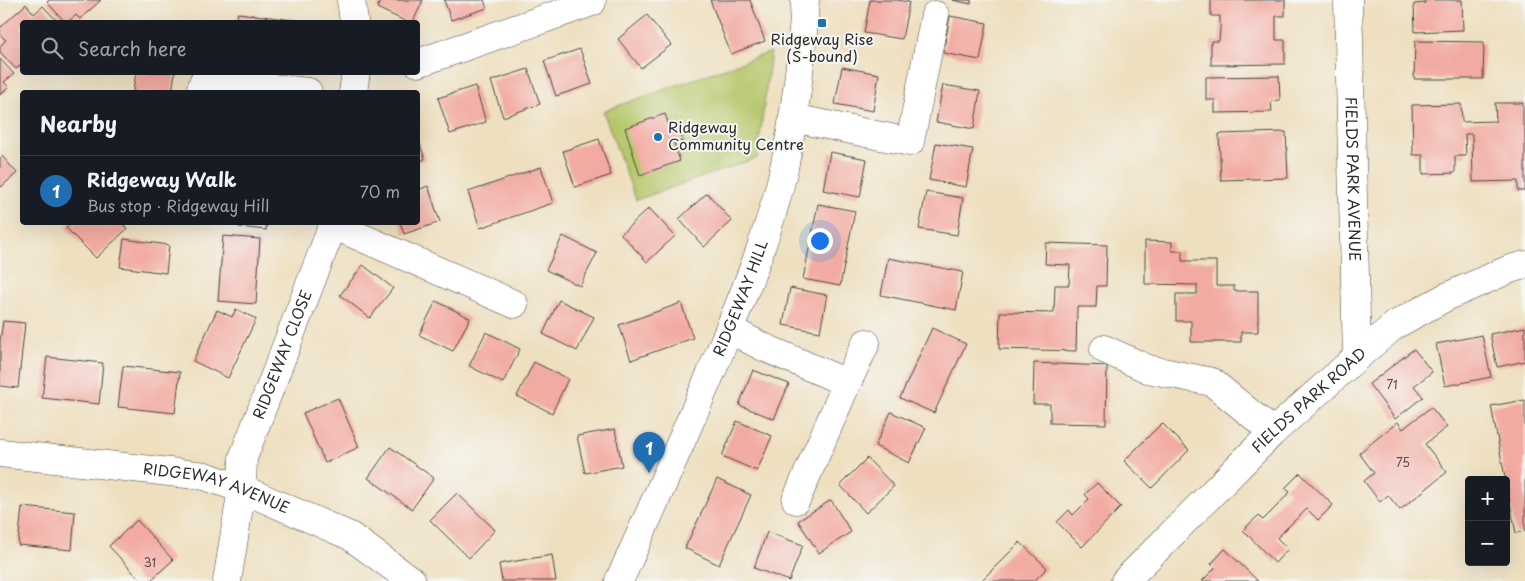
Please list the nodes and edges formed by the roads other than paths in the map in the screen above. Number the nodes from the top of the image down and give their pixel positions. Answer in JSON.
{"nodes":[{"id":1,"x":351,"y":0,"type":"edge"},
{"id":2,"x":591,"y":0,"type":"edge"},
{"id":3,"x":805,"y":0,"type":"edge"},
{"id":4,"x":1348,"y":0,"type":"edge"},
{"id":5,"x":935,"y":15,"type":"dead end"},
{"id":6,"x":354,"y":20,"type":"edge"},
{"id":7,"x":420,"y":62,"type":"edge"},
{"id":8,"x":356,"y":75,"type":"edge"},
{"id":9,"x":202,"y":86,"type":"edge"},
{"id":10,"x":273,"y":90,"type":"edge"},
{"id":11,"x":354,"y":90,"type":"edge"},
{"id":12,"x":793,"y":118,"type":"junction"},
{"id":13,"x":333,"y":225,"type":"edge"},
{"id":14,"x":335,"y":225,"type":"edge"},
{"id":15,"x":1525,"y":265,"type":"edge"},
{"id":16,"x":514,"y":304,"type":"dead end"},
{"id":17,"x":729,"y":329,"type":"junction"},
{"id":18,"x":866,"y":343,"type":"dead end"},
{"id":19,"x":1104,"y":349,"type":"dead end"},
{"id":20,"x":1356,"y":357,"type":"junction"},
{"id":21,"x":847,"y":383,"type":"junction"},
{"id":22,"x":1273,"y":432,"type":"junction"},
{"id":23,"x":0,"y":453,"type":"edge"},
{"id":24,"x":242,"y":489,"type":"junction"},
{"id":25,"x":796,"y":500,"type":"dead end"},
{"id":26,"x":228,"y":581,"type":"edge"},
{"id":27,"x":412,"y":581,"type":"edge"},
{"id":28,"x":619,"y":581,"type":"edge"},
{"id":29,"x":1125,"y":581,"type":"edge"}],
"edges":[{"from":1,"to":6,"type":"street"},
{"from":2,"to":7,"type":"street"},
{"from":3,"to":12,"type":"street","name":"RIDGEWAY HILL"},
{"from":4,"to":20,"type":"street","name":"FIELDS PARK AVENUE"},
{"from":5,"to":12,"type":"street"},
{"from":8,"to":11,"type":"street"},
{"from":9,"to":10,"type":"street"},
{"from":12,"to":17,"type":"street","name":"RIDGEWAY HILL"},
{"from":13,"to":24,"type":"street","name":"RIDGEWAY CLOSE"},
{"from":14,"to":16,"type":"street"},
{"from":15,"to":20,"type":"street","name":"FIELDS PARK ROAD"},
{"from":17,"to":21,"type":"street"},
{"from":17,"to":28,"type":"street","name":"RIDGEWAY HILL"},
{"from":18,"to":21,"type":"street"},
{"from":19,"to":22,"type":"street"},
{"from":20,"to":22,"type":"street","name":"FIELDS PARK ROAD"},
{"from":21,"to":25,"type":"street"},
{"from":22,"to":29,"type":"street","name":"FIELDS PARK ROAD"},
{"from":23,"to":24,"type":"street","name":"RIDGEWAY AVENUE"},
{"from":24,"to":26,"type":"street","name":"RIDGEWAY CLOSE"},
{"from":24,"to":27,"type":"street","name":"RIDGEWAY AVENUE"}]}
